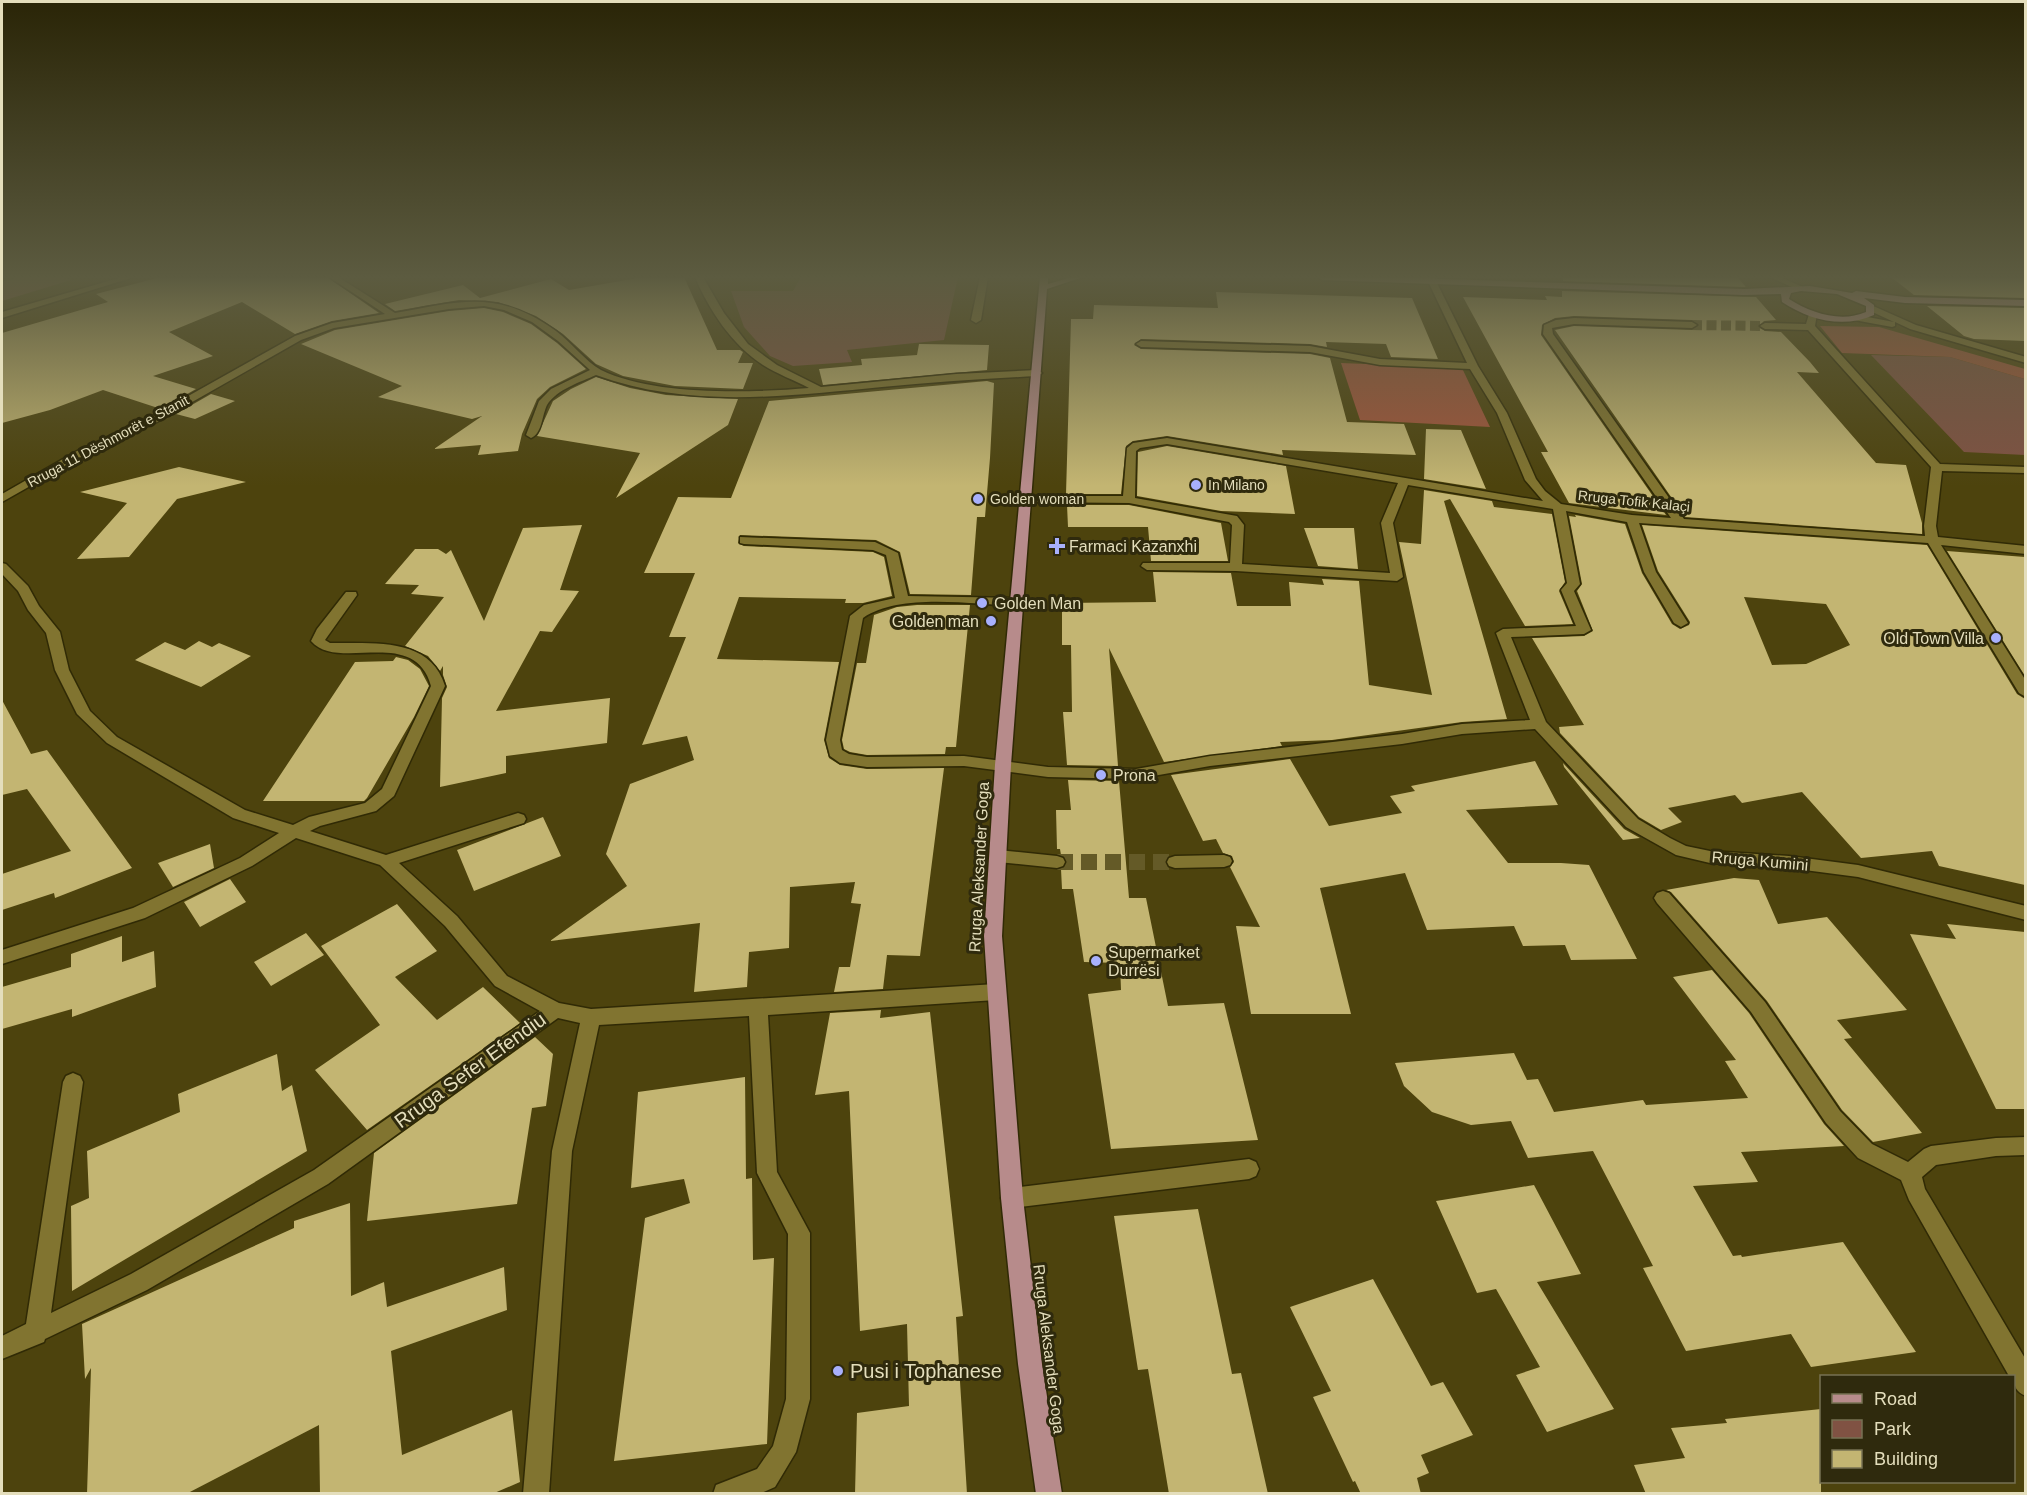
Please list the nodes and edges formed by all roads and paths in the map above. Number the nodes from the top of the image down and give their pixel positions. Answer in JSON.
{"nodes":[{"id":1,"x":282,"y":347,"type":"edge"},
{"id":2,"x":569,"y":347,"type":"edge"},
{"id":3,"x":748,"y":347,"type":"edge"},
{"id":4,"x":1039,"y":347,"type":"edge"},
{"id":5,"x":1235,"y":347,"type":"edge"},
{"id":6,"x":1464,"y":347,"type":"edge"},
{"id":7,"x":1557,"y":347,"type":"edge"},
{"id":8,"x":1829,"y":347,"type":"edge"},
{"id":9,"x":1980,"y":347,"type":"edge"},
{"id":10,"x":2025,"y":360,"type":"edge"},
{"id":11,"x":1473,"y":366,"type":"junction"},
{"id":12,"x":596,"y":371,"type":"junction"},
{"id":13,"x":1037,"y":374,"type":"junction"},
{"id":14,"x":821,"y":391,"type":"junction"},
{"id":15,"x":531,"y":435,"type":"dead end"},
{"id":16,"x":1937,"y":467,"type":"junction"},
{"id":17,"x":2025,"y":470,"type":"edge"},
{"id":18,"x":1404,"y":482,"type":"junction"},
{"id":19,"x":2,"y":499,"type":"edge"},
{"id":20,"x":1027,"y":499,"type":"junction"},
{"id":21,"x":1129,"y":500,"type":"junction"},
{"id":22,"x":1559,"y":508,"type":"junction"},
{"id":23,"x":1632,"y":519,"type":"junction"},
{"id":24,"x":1679,"y":521,"type":"junction"},
{"id":25,"x":744,"y":540,"type":"dead end"},
{"id":26,"x":1932,"y":540,"type":"junction"},
{"id":27,"x":2025,"y":550,"type":"edge"},
{"id":28,"x":1147,"y":566,"type":"dead end"},
{"id":29,"x":2,"y":567,"type":"edge"},
{"id":30,"x":1236,"y":567,"type":"junction"},
{"id":31,"x":351,"y":595,"type":"dead end"},
{"id":32,"x":902,"y":599,"type":"junction"},
{"id":33,"x":1018,"y":602,"type":"junction"},
{"id":34,"x":1681,"y":623,"type":"dead end"},
{"id":35,"x":2025,"y":693,"type":"edge"},
{"id":36,"x":1539,"y":724,"type":"junction"},
{"id":37,"x":1003,"y":765,"type":"junction"},
{"id":38,"x":518,"y":819,"type":"dead end"},
{"id":39,"x":293,"y":832,"type":"junction"},
{"id":40,"x":998,"y":856,"type":"junction"},
{"id":41,"x":386,"y":861,"type":"junction"},
{"id":42,"x":1224,"y":861,"type":"dead end"},
{"id":43,"x":1057,"y":862,"type":"tunnel mouth"},
{"id":44,"x":1174,"y":862,"type":"tunnel mouth"},
{"id":45,"x":1663,"y":898,"type":"dead end"},
{"id":46,"x":2025,"y":913,"type":"edge"},
{"id":47,"x":2,"y":957,"type":"edge"},
{"id":48,"x":996,"y":992,"type":"junction"},
{"id":49,"x":758,"y":1006,"type":"junction"},
{"id":50,"x":555,"y":1010,"type":"junction"},
{"id":51,"x":591,"y":1017,"type":"junction"},
{"id":52,"x":73,"y":1082,"type":"dead end"},
{"id":53,"x":2025,"y":1146,"type":"edge"},
{"id":54,"x":1249,"y":1169,"type":"dead end"},
{"id":55,"x":1910,"y":1174,"type":"junction"},
{"id":56,"x":1012,"y":1198,"type":"junction"},
{"id":57,"x":36,"y":1334,"type":"junction"},
{"id":58,"x":2,"y":1348,"type":"edge"},
{"id":59,"x":2025,"y":1384,"type":"edge"},
{"id":60,"x":536,"y":1494,"type":"edge"},
{"id":61,"x":725,"y":1494,"type":"edge"},
{"id":62,"x":1049,"y":1494,"type":"edge"}],
"edges":[{"from":1,"to":19,"type":"street","name":"Rruga 11 Dëshmorët e Stanit"},
{"from":2,"to":12,"type":"street","name":"Rruga 11 Dëshmorët e Stanit"},
{"from":3,"to":14,"type":"street"},
{"from":4,"to":13,"type":"main road","name":"Rruga Aleksander Goga"},
{"from":5,"to":11,"type":"street"},
{"from":6,"to":11,"type":"street","name":"Rruga Tofik Kalaçi"},
{"from":7,"to":24,"type":"street"},
{"from":8,"to":16,"type":"street"},
{"from":9,"to":10,"type":"street"},
{"from":11,"to":22,"type":"street","name":"Rruga Tofik Kalaçi"},
{"from":12,"to":14,"type":"street","name":"Rruga 11 Dëshmorët e Stanit"},
{"from":12,"to":15,"type":"street"},
{"from":13,"to":14,"type":"street","name":"Rruga 11 Dëshmorët e Stanit"},
{"from":13,"to":20,"type":"main road","name":"Rruga Aleksander Goga"},
{"from":16,"to":17,"type":"street"},
{"from":16,"to":26,"type":"street"},
{"from":18,"to":21,"type":"street"},
{"from":18,"to":22,"type":"street"},
{"from":18,"to":30,"type":"street"},
{"from":20,"to":21,"type":"street"},
{"from":20,"to":33,"type":"main road","name":"Rruga Aleksander Goga"},
{"from":21,"to":30,"type":"street"},
{"from":22,"to":23,"type":"street","name":"Rruga Tofik Kalaçi"},
{"from":22,"to":36,"type":"street"},
{"from":23,"to":24,"type":"street","name":"Rruga Tofik Kalaçi"},
{"from":23,"to":34,"type":"street"},
{"from":24,"to":26,"type":"street","name":"Rruga Tofik Kalaçi"},
{"from":25,"to":32,"type":"street"},
{"from":26,"to":27,"type":"street","name":"Rruga Tofik Kalaçi"},
{"from":26,"to":35,"type":"street"},
{"from":28,"to":30,"type":"street"},
{"from":29,"to":39,"type":"street"},
{"from":31,"to":39,"type":"street"},
{"from":32,"to":33,"type":"street"},
{"from":32,"to":37,"type":"street"},
{"from":33,"to":37,"type":"main road","name":"Rruga Aleksander Goga"},
{"from":36,"to":37,"type":"street"},
{"from":36,"to":46,"type":"street","name":"Rruga Kumini"},
{"from":37,"to":40,"type":"main road","name":"Rruga Aleksander Goga"},
{"from":38,"to":41,"type":"street"},
{"from":39,"to":41,"type":"street"},
{"from":39,"to":47,"type":"street"},
{"from":40,"to":43,"type":"street"},
{"from":40,"to":48,"type":"main road","name":"Rruga Aleksander Goga"},
{"from":41,"to":50,"type":"street"},
{"from":42,"to":44,"type":"street"},
{"from":45,"to":55,"type":"street"},
{"from":48,"to":49,"type":"street","name":"Rruga Sefer Efendiu"},
{"from":48,"to":56,"type":"main road","name":"Rruga Aleksander Goga"},
{"from":49,"to":51,"type":"street","name":"Rruga Sefer Efendiu"},
{"from":49,"to":61,"type":"street"},
{"from":50,"to":51,"type":"street","name":"Rruga Sefer Efendiu"},
{"from":50,"to":57,"type":"street","name":"Rruga Sefer Efendiu"},
{"from":51,"to":60,"type":"street"},
{"from":52,"to":57,"type":"street"},
{"from":53,"to":55,"type":"street"},
{"from":54,"to":56,"type":"street"},
{"from":55,"to":59,"type":"street"},
{"from":56,"to":62,"type":"main road","name":"Rruga Aleksander Goga"},
{"from":57,"to":58,"type":"street","name":"Rruga Sefer Efendiu"}]}
